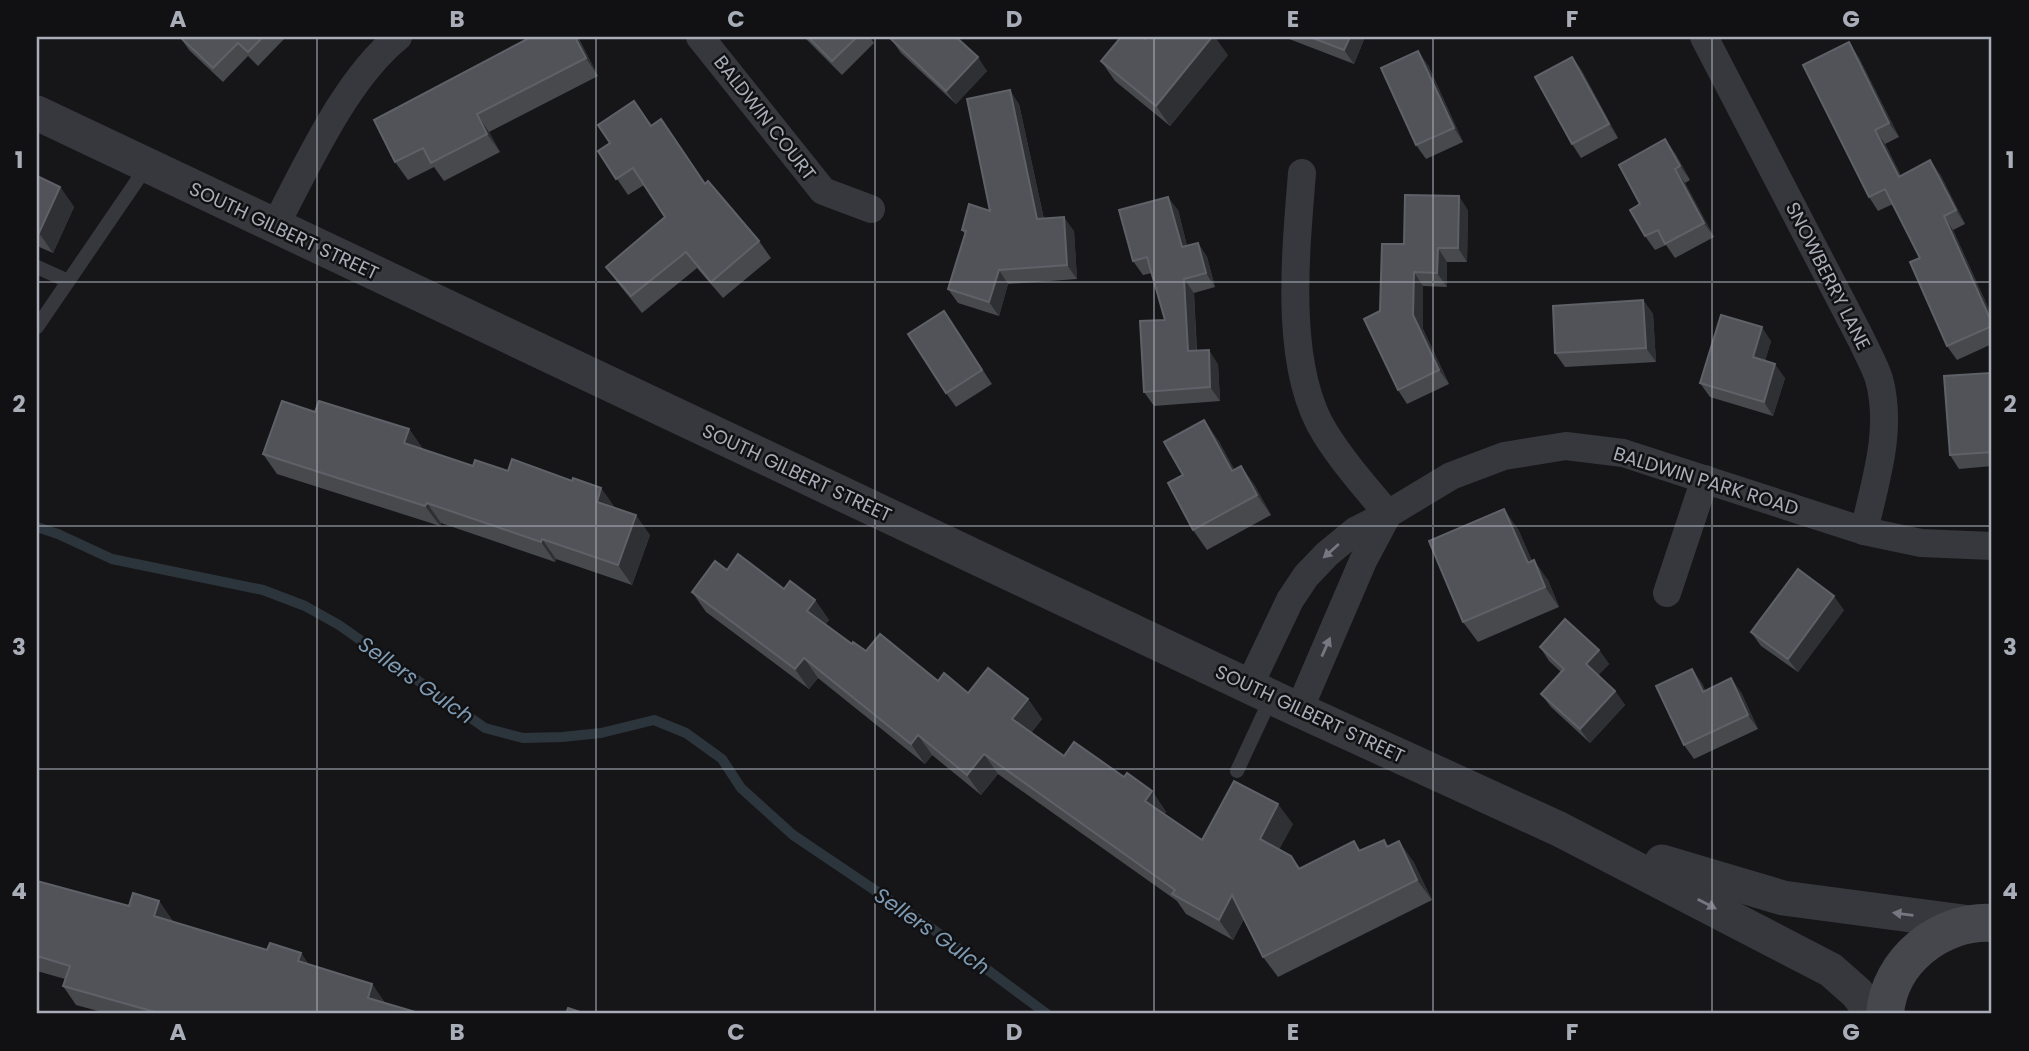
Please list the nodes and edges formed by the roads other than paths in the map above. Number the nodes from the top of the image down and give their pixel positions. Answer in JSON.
{"nodes":[{"id":1,"x":398,"y":37,"type":"edge"},
{"id":2,"x":700,"y":37,"type":"edge"},
{"id":3,"x":1704,"y":37,"type":"edge"},
{"id":4,"x":37,"y":113,"type":"edge"},
{"id":5,"x":146,"y":166,"type":"junction"},
{"id":6,"x":1302,"y":173,"type":"dead end"},
{"id":7,"x":871,"y":209,"type":"dead end"},
{"id":8,"x":275,"y":226,"type":"junction"},
{"id":9,"x":37,"y":267,"type":"edge"},
{"id":10,"x":68,"y":281,"type":"junction"},
{"id":11,"x":37,"y":327,"type":"edge"},
{"id":12,"x":1706,"y":479,"type":"junction"},
{"id":13,"x":1388,"y":514,"type":"junction"},
{"id":14,"x":1864,"y":531,"type":"junction"},
{"id":15,"x":1992,"y":546,"type":"edge"},
{"id":16,"x":1667,"y":593,"type":"dead end"},
{"id":17,"x":1273,"y":697,"type":"junction"},
{"id":18,"x":1237,"y":771,"type":"dead end"},
{"id":19,"x":1559,"y":829,"type":"junction"},
{"id":20,"x":1982,"y":923,"type":"edge"},
{"id":21,"x":1873,"y":1014,"type":"edge"},
{"id":22,"x":1885,"y":1014,"type":"edge"}],
"edges":[{"from":1,"to":8,"type":"street"},
{"from":2,"to":7,"type":"street","name":"BALDWIN COURT"},
{"from":3,"to":14,"type":"street","name":"SNOWBERRY LANE"},
{"from":4,"to":5,"type":"street","name":"SOUTH GILBERT STREET"},
{"from":5,"to":8,"type":"street","name":"SOUTH GILBERT STREET"},
{"from":5,"to":10,"type":"lane"},
{"from":6,"to":13,"type":"street"},
{"from":8,"to":17,"type":"street","name":"SOUTH GILBERT STREET"},
{"from":9,"to":10,"type":"lane"},
{"from":10,"to":11,"type":"lane"},
{"from":12,"to":13,"type":"street","name":"BALDWIN PARK ROAD"},
{"from":12,"to":14,"type":"street","name":"BALDWIN PARK ROAD"},
{"from":12,"to":16,"type":"street"},
{"from":17,"to":13,"type":"street","one_way":true},
{"from":13,"to":17,"type":"street","name":"BALDWIN PARK ROAD","one_way":true},
{"from":14,"to":15,"type":"street","name":"BALDWIN PARK ROAD"},
{"from":17,"to":18,"type":"lane"},
{"from":17,"to":19,"type":"street","name":"SOUTH GILBERT STREET"},
{"from":20,"to":19,"type":"street","name":"SOUTH GILBERT STREET","one_way":true},
{"from":19,"to":21,"type":"street","name":"SOUTH GILBERT STREET","one_way":true},
{"from":20,"to":22,"type":"main road"}]}
